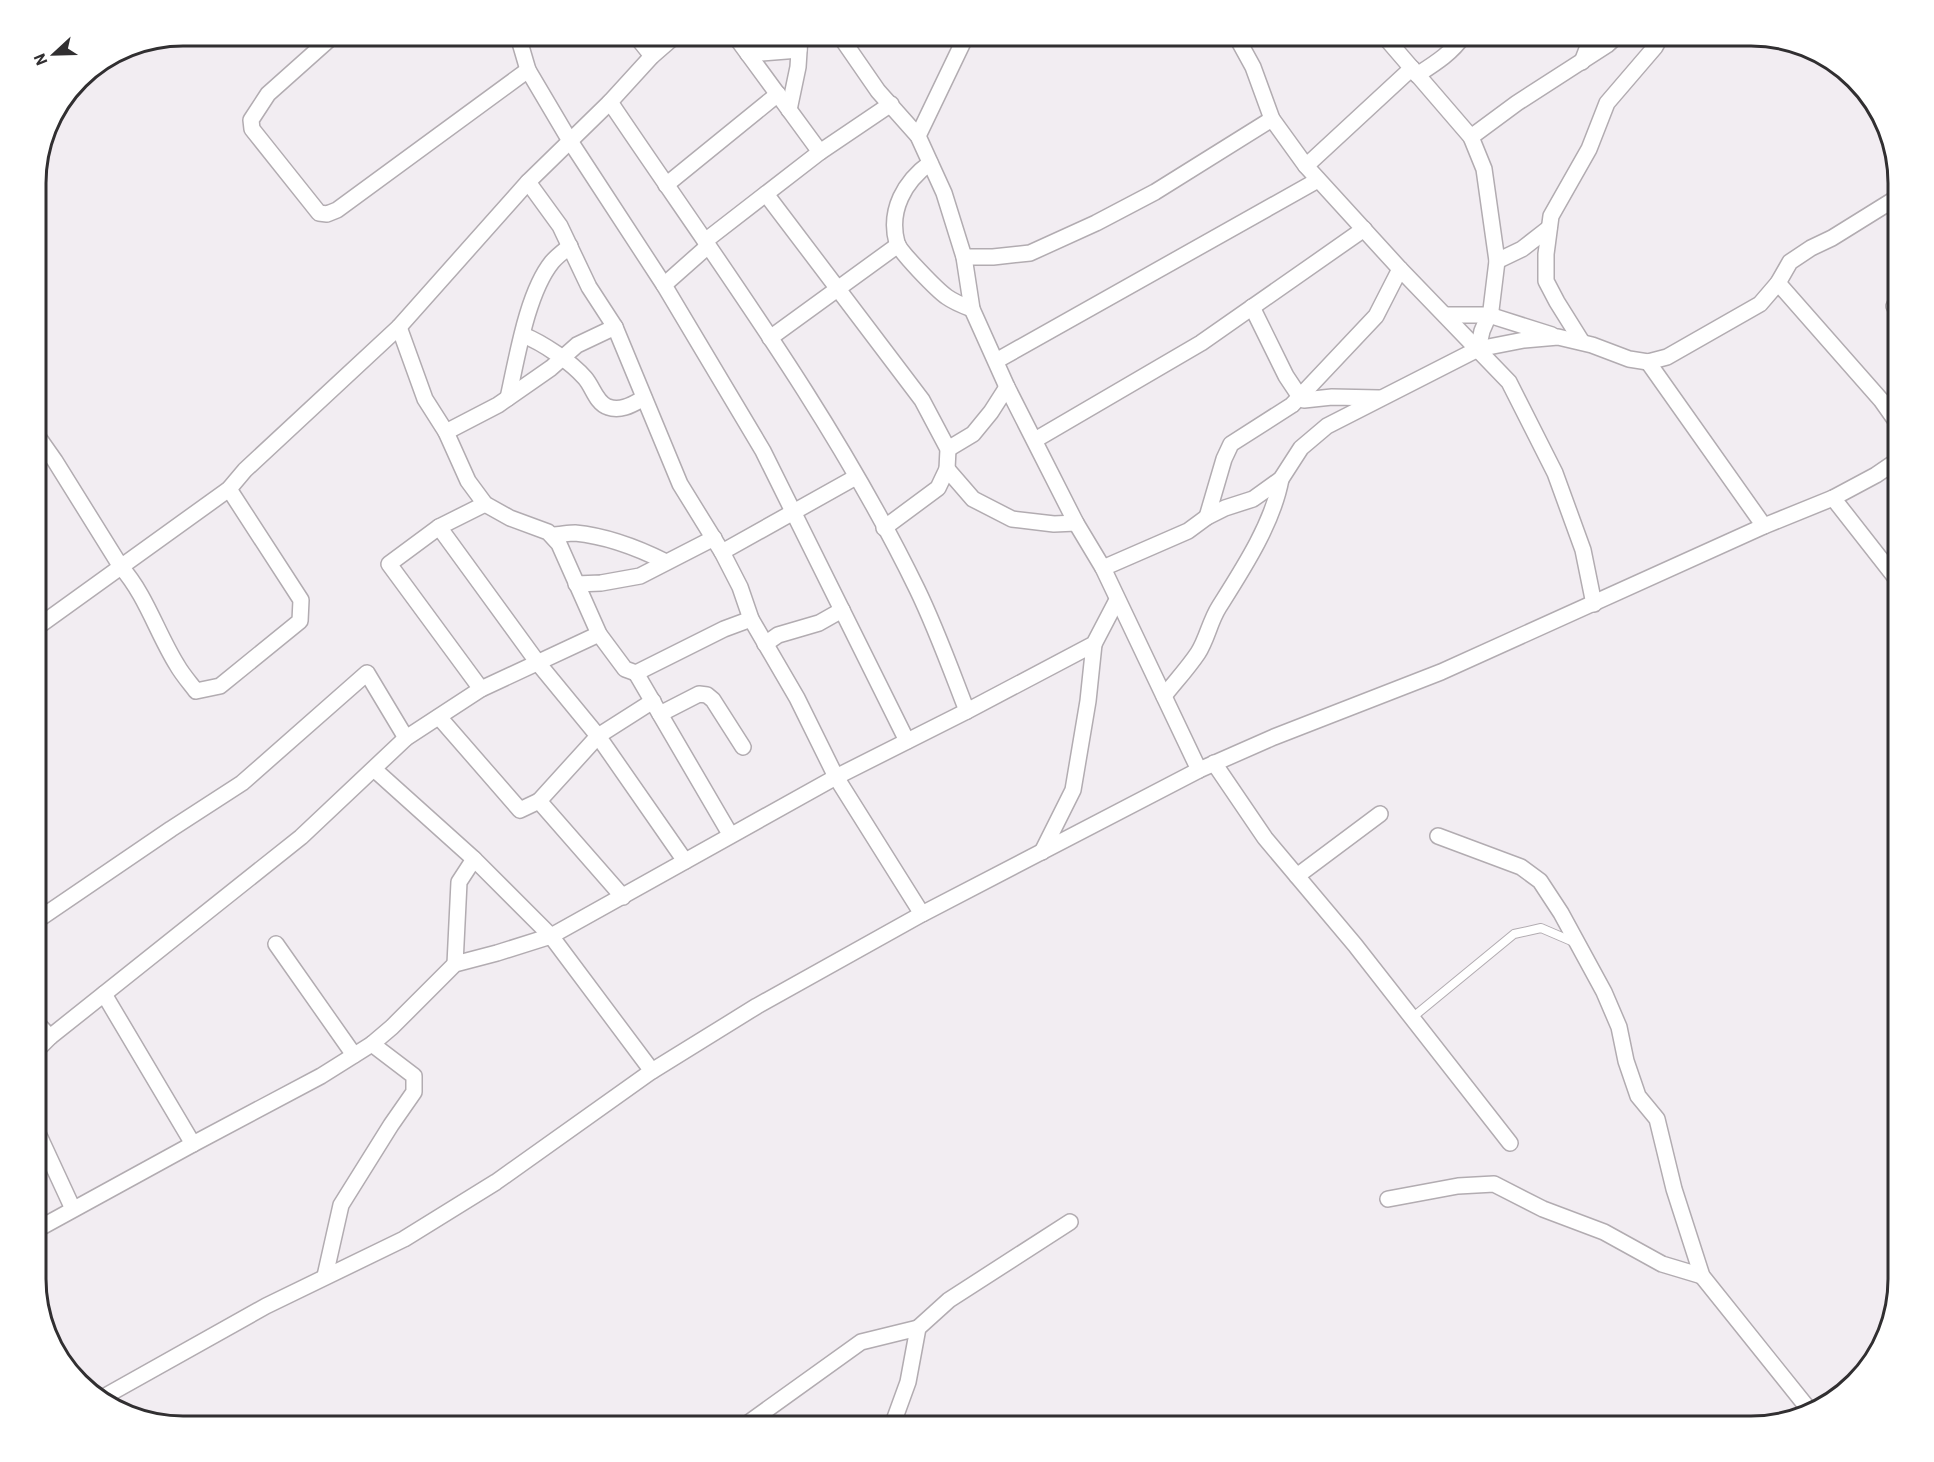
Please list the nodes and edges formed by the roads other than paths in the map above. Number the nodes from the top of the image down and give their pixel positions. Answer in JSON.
{"nodes":[{"id":1,"x":322,"y":46,"type":"edge"},
{"id":2,"x":521,"y":46,"type":"edge"},
{"id":3,"x":644,"y":46,"type":"edge"},
{"id":4,"x":664,"y":46,"type":"edge"},
{"id":5,"x":742,"y":46,"type":"edge"},
{"id":6,"x":785,"y":46,"type":"edge"},
{"id":7,"x":799,"y":46,"type":"edge"},
{"id":8,"x":847,"y":46,"type":"edge"},
{"id":9,"x":961,"y":46,"type":"edge"},
{"id":10,"x":1241,"y":46,"type":"edge"},
{"id":11,"x":1393,"y":46,"type":"edge"},
{"id":12,"x":1455,"y":46,"type":"edge"},
{"id":13,"x":1588,"y":46,"type":"edge"},
{"id":14,"x":1604,"y":46,"type":"edge"},
{"id":15,"x":1656,"y":46,"type":"edge"},
{"id":16,"x":748,"y":54,"type":"junction"},
{"id":17,"x":652,"y":57,"type":"junction"},
{"id":18,"x":1582,"y":62,"type":"junction"},
{"id":19,"x":528,"y":70,"type":"junction"},
{"id":20,"x":1415,"y":72,"type":"junction"},
{"id":21,"x":778,"y":94,"type":"junction"},
{"id":22,"x":610,"y":102,"type":"junction"},
{"id":23,"x":891,"y":104,"type":"junction"},
{"id":24,"x":789,"y":110,"type":"junction"},
{"id":25,"x":1272,"y":119,"type":"junction"},
{"id":26,"x":918,"y":136,"type":"junction"},
{"id":27,"x":1471,"y":137,"type":"junction"},
{"id":28,"x":570,"y":141,"type":"junction"},
{"id":29,"x":820,"y":152,"type":"junction"},
{"id":30,"x":930,"y":163,"type":"junction"},
{"id":31,"x":1306,"y":166,"type":"junction"},
{"id":32,"x":1318,"y":180,"type":"junction"},
{"id":33,"x":528,"y":182,"type":"junction"},
{"id":34,"x":666,"y":185,"type":"junction"},
{"id":35,"x":766,"y":194,"type":"junction"},
{"id":36,"x":1888,"y":202,"type":"edge"},
{"id":37,"x":1549,"y":228,"type":"junction"},
{"id":38,"x":1364,"y":230,"type":"junction"},
{"id":39,"x":707,"y":244,"type":"junction"},
{"id":40,"x":898,"y":245,"type":"junction"},
{"id":41,"x":570,"y":246,"type":"junction"},
{"id":42,"x":964,"y":257,"type":"junction"},
{"id":43,"x":1497,"y":261,"type":"junction"},
{"id":44,"x":1400,"y":269,"type":"junction"},
{"id":45,"x":1778,"y":283,"type":"junction"},
{"id":46,"x":664,"y":285,"type":"junction"},
{"id":47,"x":837,"y":289,"type":"junction"},
{"id":48,"x":1252,"y":307,"type":"junction"},
{"id":49,"x":972,"y":309,"type":"junction"},
{"id":50,"x":1445,"y":315,"type":"junction"},
{"id":51,"x":1489,"y":315,"type":"junction"},
{"id":52,"x":399,"y":327,"type":"junction"},
{"id":53,"x":615,"y":327,"type":"junction"},
{"id":54,"x":523,"y":335,"type":"junction"},
{"id":55,"x":1558,"y":337,"type":"junction"},
{"id":56,"x":770,"y":338,"type":"junction"},
{"id":57,"x":1582,"y":342,"type":"junction"},
{"id":58,"x":1478,"y":349,"type":"junction"},
{"id":59,"x":562,"y":358,"type":"junction"},
{"id":60,"x":996,"y":361,"type":"junction"},
{"id":61,"x":1648,"y":362,"type":"junction"},
{"id":62,"x":1008,"y":387,"type":"junction"},
{"id":63,"x":1300,"y":397,"type":"junction"},
{"id":64,"x":508,"y":398,"type":"junction"},
{"id":65,"x":644,"y":398,"type":"junction"},
{"id":66,"x":1382,"y":398,"type":"junction"},
{"id":67,"x":1888,"y":410,"type":"edge"},
{"id":68,"x":446,"y":432,"type":"junction"},
{"id":69,"x":1035,"y":440,"type":"junction"},
{"id":70,"x":47,"y":449,"type":"edge"},
{"id":71,"x":948,"y":449,"type":"junction"},
{"id":72,"x":1888,"y":467,"type":"edge"},
{"id":73,"x":947,"y":469,"type":"junction"},
{"id":74,"x":856,"y":477,"type":"junction"},
{"id":75,"x":1281,"y":479,"type":"junction"},
{"id":76,"x":229,"y":489,"type":"junction"},
{"id":77,"x":1833,"y":498,"type":"junction"},
{"id":78,"x":485,"y":504,"type":"junction"},
{"id":79,"x":793,"y":512,"type":"junction"},
{"id":80,"x":1207,"y":517,"type":"junction"},
{"id":81,"x":1076,"y":523,"type":"junction"},
{"id":82,"x":1764,"y":526,"type":"junction"},
{"id":83,"x":440,"y":527,"type":"junction"},
{"id":84,"x":884,"y":528,"type":"junction"},
{"id":85,"x":552,"y":535,"type":"junction"},
{"id":86,"x":714,"y":537,"type":"junction"},
{"id":87,"x":722,"y":552,"type":"junction"},
{"id":88,"x":666,"y":562,"type":"junction"},
{"id":89,"x":121,"y":567,"type":"junction"},
{"id":90,"x":1103,"y":568,"type":"junction"},
{"id":91,"x":1888,"y":568,"type":"edge"},
{"id":92,"x":576,"y":584,"type":"junction"},
{"id":93,"x":1117,"y":600,"type":"junction"},
{"id":94,"x":1594,"y":604,"type":"junction"},
{"id":95,"x":842,"y":610,"type":"junction"},
{"id":96,"x":751,"y":619,"type":"junction"},
{"id":97,"x":47,"y":620,"type":"edge"},
{"id":98,"x":599,"y":634,"type":"junction"},
{"id":99,"x":765,"y":644,"type":"junction"},
{"id":100,"x":1094,"y":644,"type":"junction"},
{"id":101,"x":538,"y":663,"type":"junction"},
{"id":102,"x":636,"y":673,"type":"junction"},
{"id":103,"x":481,"y":689,"type":"junction"},
{"id":104,"x":1164,"y":696,"type":"junction"},
{"id":105,"x":656,"y":708,"type":"junction"},
{"id":106,"x":967,"y":711,"type":"junction"},
{"id":107,"x":439,"y":717,"type":"junction"},
{"id":108,"x":598,"y":736,"type":"junction"},
{"id":109,"x":406,"y":738,"type":"junction"},
{"id":110,"x":907,"y":741,"type":"junction"},
{"id":111,"x":743,"y":747,"type":"dead end"},
{"id":112,"x":1214,"y":763,"type":"junction"},
{"id":113,"x":375,"y":770,"type":"junction"},
{"id":114,"x":1199,"y":770,"type":"junction"},
{"id":115,"x":836,"y":777,"type":"junction"},
{"id":116,"x":539,"y":801,"type":"junction"},
{"id":117,"x":1380,"y":814,"type":"dead end"},
{"id":118,"x":730,"y":834,"type":"junction"},
{"id":119,"x":1438,"y":836,"type":"dead end"},
{"id":120,"x":1042,"y":852,"type":"junction"},
{"id":121,"x":474,"y":859,"type":"junction"},
{"id":122,"x":685,"y":861,"type":"junction"},
{"id":123,"x":1297,"y":876,"type":"junction"},
{"id":124,"x":622,"y":897,"type":"junction"},
{"id":125,"x":47,"y":914,"type":"edge"},
{"id":126,"x":922,"y":914,"type":"junction"},
{"id":127,"x":551,"y":936,"type":"junction"},
{"id":128,"x":1577,"y":943,"type":"junction"},
{"id":129,"x":276,"y":944,"type":"dead end"},
{"id":130,"x":455,"y":964,"type":"junction"},
{"id":131,"x":104,"y":994,"type":"junction"},
{"id":132,"x":1413,"y":1017,"type":"junction"},
{"id":133,"x":47,"y":1034,"type":"edge"},
{"id":134,"x":50,"y":1037,"type":"junction"},
{"id":135,"x":47,"y":1040,"type":"edge"},
{"id":136,"x":372,"y":1044,"type":"junction"},
{"id":137,"x":354,"y":1055,"type":"junction"},
{"id":138,"x":652,"y":1071,"type":"junction"},
{"id":139,"x":1510,"y":1143,"type":"dead end"},
{"id":140,"x":193,"y":1144,"type":"junction"},
{"id":141,"x":47,"y":1153,"type":"edge"},
{"id":142,"x":1388,"y":1199,"type":"dead end"},
{"id":143,"x":73,"y":1209,"type":"junction"},
{"id":144,"x":1070,"y":1222,"type":"dead end"},
{"id":145,"x":47,"y":1224,"type":"edge"},
{"id":146,"x":325,"y":1276,"type":"junction"},
{"id":147,"x":1702,"y":1276,"type":"junction"},
{"id":148,"x":918,"y":1328,"type":"junction"},
{"id":149,"x":110,"y":1394,"type":"edge"},
{"id":150,"x":1804,"y":1404,"type":"edge"},
{"id":151,"x":758,"y":1416,"type":"edge"},
{"id":152,"x":896,"y":1416,"type":"edge"}],
"edges":[{"from":1,"to":19,"type":"street"},
{"from":2,"to":19,"type":"street"},
{"from":3,"to":17,"type":"street"},
{"from":4,"to":17,"type":"street"},
{"from":5,"to":16,"type":"street"},
{"from":6,"to":16,"type":"street"},
{"from":7,"to":24,"type":"street"},
{"from":8,"to":23,"type":"street"},
{"from":9,"to":26,"type":"street"},
{"from":10,"to":25,"type":"street"},
{"from":11,"to":20,"type":"street"},
{"from":12,"to":20,"type":"street"},
{"from":13,"to":18,"type":"street"},
{"from":14,"to":18,"type":"street"},
{"from":15,"to":37,"type":"street"},
{"from":16,"to":21,"type":"street"},
{"from":17,"to":22,"type":"street"},
{"from":18,"to":27,"type":"street"},
{"from":19,"to":28,"type":"street"},
{"from":20,"to":27,"type":"street"},
{"from":20,"to":31,"type":"street"},
{"from":21,"to":24,"type":"street"},
{"from":21,"to":34,"type":"street"},
{"from":22,"to":28,"type":"street"},
{"from":22,"to":34,"type":"street"},
{"from":23,"to":26,"type":"street"},
{"from":23,"to":29,"type":"street"},
{"from":24,"to":29,"type":"street"},
{"from":25,"to":31,"type":"street"},
{"from":25,"to":42,"type":"street"},
{"from":26,"to":30,"type":"street"},
{"from":27,"to":43,"type":"street"},
{"from":28,"to":33,"type":"street"},
{"from":28,"to":46,"type":"street"},
{"from":29,"to":35,"type":"street"},
{"from":30,"to":40,"type":"street"},
{"from":30,"to":42,"type":"street"},
{"from":31,"to":32,"type":"street"},
{"from":32,"to":38,"type":"street"},
{"from":32,"to":60,"type":"street"},
{"from":33,"to":41,"type":"street"},
{"from":33,"to":52,"type":"street"},
{"from":34,"to":39,"type":"street"},
{"from":35,"to":39,"type":"street"},
{"from":35,"to":47,"type":"street"},
{"from":36,"to":45,"type":"street"},
{"from":37,"to":43,"type":"street"},
{"from":37,"to":57,"type":"street"},
{"from":38,"to":44,"type":"street"},
{"from":38,"to":48,"type":"street"},
{"from":39,"to":46,"type":"street"},
{"from":39,"to":56,"type":"street"},
{"from":40,"to":47,"type":"street"},
{"from":40,"to":49,"type":"street"},
{"from":41,"to":53,"type":"street"},
{"from":41,"to":54,"type":"street"},
{"from":42,"to":49,"type":"street"},
{"from":43,"to":51,"type":"street"},
{"from":44,"to":50,"type":"street"},
{"from":44,"to":63,"type":"street"},
{"from":45,"to":61,"type":"street"},
{"from":45,"to":67,"type":"street"},
{"from":46,"to":79,"type":"street"},
{"from":47,"to":56,"type":"street"},
{"from":47,"to":71,"type":"street"},
{"from":48,"to":63,"type":"street"},
{"from":48,"to":69,"type":"street"},
{"from":49,"to":60,"type":"street"},
{"from":50,"to":51,"type":"street"},
{"from":50,"to":58,"type":"street"},
{"from":51,"to":55,"type":"street"},
{"from":51,"to":58,"type":"street"},
{"from":52,"to":68,"type":"street"},
{"from":52,"to":76,"type":"street"},
{"from":53,"to":59,"type":"street"},
{"from":53,"to":65,"type":"street"},
{"from":54,"to":59,"type":"street"},
{"from":54,"to":64,"type":"street"},
{"from":55,"to":57,"type":"street"},
{"from":55,"to":58,"type":"street"},
{"from":56,"to":74,"type":"street"},
{"from":57,"to":61,"type":"street"},
{"from":58,"to":66,"type":"street"},
{"from":58,"to":94,"type":"street"},
{"from":59,"to":64,"type":"street"},
{"from":59,"to":65,"type":"street"},
{"from":60,"to":62,"type":"street"},
{"from":61,"to":82,"type":"street"},
{"from":62,"to":69,"type":"street"},
{"from":62,"to":71,"type":"street"},
{"from":63,"to":66,"type":"street"},
{"from":63,"to":80,"type":"street"},
{"from":64,"to":68,"type":"street"},
{"from":65,"to":86,"type":"street"},
{"from":66,"to":75,"type":"street"},
{"from":68,"to":78,"type":"street"},
{"from":69,"to":81,"type":"street"},
{"from":70,"to":89,"type":"street"},
{"from":71,"to":73,"type":"street"},
{"from":72,"to":77,"type":"street"},
{"from":73,"to":81,"type":"street"},
{"from":73,"to":84,"type":"street"},
{"from":74,"to":79,"type":"street"},
{"from":74,"to":84,"type":"street"},
{"from":75,"to":80,"type":"street"},
{"from":75,"to":104,"type":"street"},
{"from":76,"to":89,"type":"street"},
{"from":76,"to":89,"type":"street"},
{"from":77,"to":82,"type":"street"},
{"from":77,"to":91,"type":"street"},
{"from":78,"to":83,"type":"street"},
{"from":78,"to":85,"type":"street"},
{"from":79,"to":87,"type":"street"},
{"from":79,"to":95,"type":"street"},
{"from":80,"to":90,"type":"street"},
{"from":81,"to":90,"type":"street"},
{"from":82,"to":94,"type":"street"},
{"from":83,"to":101,"type":"street"},
{"from":83,"to":103,"type":"street"},
{"from":84,"to":106,"type":"street"},
{"from":85,"to":88,"type":"street"},
{"from":85,"to":92,"type":"street"},
{"from":86,"to":87,"type":"street"},
{"from":86,"to":88,"type":"street"},
{"from":87,"to":96,"type":"street"},
{"from":88,"to":92,"type":"street"},
{"from":89,"to":97,"type":"street"},
{"from":90,"to":93,"type":"street"},
{"from":92,"to":98,"type":"street"},
{"from":93,"to":100,"type":"street"},
{"from":93,"to":104,"type":"street"},
{"from":94,"to":112,"type":"street"},
{"from":95,"to":99,"type":"street"},
{"from":95,"to":110,"type":"street"},
{"from":96,"to":99,"type":"street"},
{"from":96,"to":102,"type":"street"},
{"from":98,"to":101,"type":"street"},
{"from":98,"to":102,"type":"street"},
{"from":99,"to":115,"type":"street"},
{"from":100,"to":106,"type":"street"},
{"from":100,"to":120,"type":"street"},
{"from":101,"to":103,"type":"street"},
{"from":101,"to":108,"type":"street"},
{"from":102,"to":105,"type":"street"},
{"from":103,"to":107,"type":"street"},
{"from":104,"to":114,"type":"street"},
{"from":105,"to":108,"type":"street"},
{"from":105,"to":111,"type":"street"},
{"from":105,"to":118,"type":"street"},
{"from":106,"to":110,"type":"street"},
{"from":107,"to":109,"type":"street"},
{"from":107,"to":116,"type":"street"},
{"from":108,"to":116,"type":"street"},
{"from":108,"to":122,"type":"street"},
{"from":109,"to":113,"type":"street"},
{"from":109,"to":125,"type":"street"},
{"from":110,"to":115,"type":"street"},
{"from":112,"to":114,"type":"street"},
{"from":112,"to":123,"type":"street"},
{"from":113,"to":121,"type":"street"},
{"from":113,"to":131,"type":"street"},
{"from":114,"to":120,"type":"street"},
{"from":115,"to":118,"type":"street"},
{"from":115,"to":126,"type":"street"},
{"from":116,"to":124,"type":"street"},
{"from":117,"to":123,"type":"street"},
{"from":118,"to":122,"type":"street"},
{"from":119,"to":128,"type":"street"},
{"from":120,"to":126,"type":"street"},
{"from":121,"to":127,"type":"street"},
{"from":121,"to":130,"type":"street"},
{"from":122,"to":124,"type":"street"},
{"from":123,"to":132,"type":"street"},
{"from":124,"to":127,"type":"street"},
{"from":126,"to":138,"type":"street"},
{"from":127,"to":130,"type":"street"},
{"from":127,"to":138,"type":"street"},
{"from":128,"to":132,"type":"lane"},
{"from":128,"to":147,"type":"street"},
{"from":129,"to":137,"type":"street"},
{"from":130,"to":136,"type":"street"},
{"from":131,"to":134,"type":"street"},
{"from":131,"to":140,"type":"street"},
{"from":132,"to":139,"type":"street"},
{"from":133,"to":134,"type":"street"},
{"from":134,"to":135,"type":"street"},
{"from":136,"to":137,"type":"street"},
{"from":136,"to":146,"type":"street"},
{"from":137,"to":140,"type":"street"},
{"from":138,"to":146,"type":"street"},
{"from":140,"to":143,"type":"street"},
{"from":141,"to":143,"type":"street"},
{"from":142,"to":147,"type":"street"},
{"from":143,"to":145,"type":"street"},
{"from":144,"to":148,"type":"street"},
{"from":146,"to":149,"type":"street"},
{"from":147,"to":150,"type":"street"},
{"from":148,"to":151,"type":"street"},
{"from":148,"to":152,"type":"street"}]}
